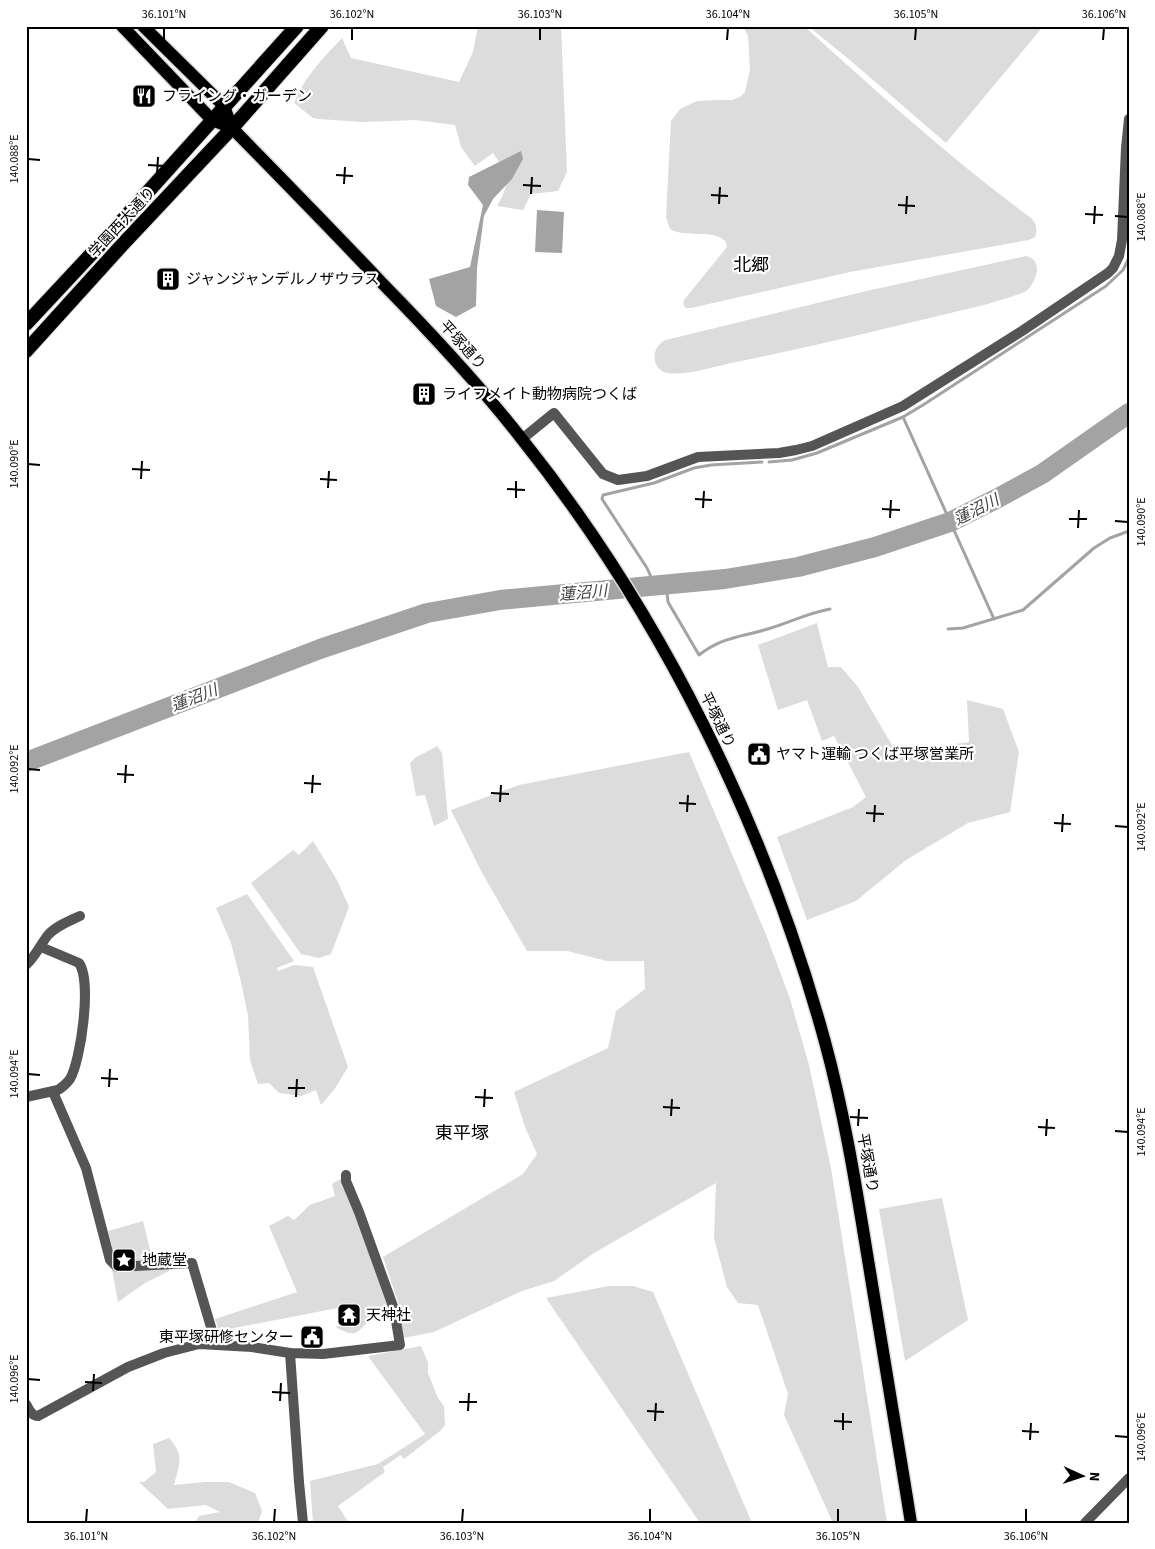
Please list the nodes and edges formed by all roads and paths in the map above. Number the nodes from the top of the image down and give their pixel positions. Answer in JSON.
{"nodes":[{"id":1,"x":122,"y":26,"type":"edge"},
{"id":2,"x":143,"y":26,"type":"edge"},
{"id":3,"x":297,"y":26,"type":"edge"},
{"id":4,"x":322,"y":26,"type":"edge"},
{"id":5,"x":224,"y":106,"type":"junction"},
{"id":6,"x":1129,"y":119,"type":"edge"},
{"id":7,"x":212,"y":120,"type":"junction"},
{"id":8,"x":232,"y":128,"type":"junction"},
{"id":9,"x":1126,"y":190,"type":"edge"},
{"id":10,"x":26,"y":324,"type":"edge"},
{"id":11,"x":26,"y":351,"type":"edge"},
{"id":12,"x":522,"y":439,"type":"junction"},
{"id":13,"x":80,"y":916,"type":"dead end"},
{"id":14,"x":41,"y":947,"type":"junction"},
{"id":15,"x":26,"y":964,"type":"edge"},
{"id":16,"x":53,"y":1092,"type":"junction"},
{"id":17,"x":26,"y":1097,"type":"edge"},
{"id":18,"x":346,"y":1175,"type":"dead end"},
{"id":19,"x":216,"y":1344,"type":"junction"},
{"id":20,"x":290,"y":1353,"type":"junction"},
{"id":21,"x":26,"y":1404,"type":"edge"},
{"id":22,"x":1129,"y":1478,"type":"edge"},
{"id":23,"x":303,"y":1523,"type":"edge"},
{"id":24,"x":911,"y":1523,"type":"edge"},
{"id":25,"x":1085,"y":1523,"type":"edge"}],
"edges":[{"from":1,"to":7,"type":"main road"},
{"from":2,"to":5,"type":"main road"},
{"from":3,"to":5,"type":"highway","name":"学園西大通り"},
{"from":4,"to":8,"type":"highway","name":"学園西大通り"},
{"from":5,"to":7,"type":"highway","name":"学園西大通り"},
{"from":5,"to":8,"type":"main road","name":"平塚通り"},
{"from":6,"to":9,"type":"street"},
{"from":7,"to":8,"type":"main road","name":"平塚通り"},
{"from":7,"to":10,"type":"highway","name":"学園西大通り"},
{"from":8,"to":11,"type":"highway","name":"学園西大通り"},
{"from":8,"to":12,"type":"main road","name":"平塚通り"},
{"from":9,"to":12,"type":"street"},
{"from":12,"to":24,"type":"main road","name":"平塚通り"},
{"from":13,"to":14,"type":"street"},
{"from":14,"to":15,"type":"street"},
{"from":14,"to":16,"type":"street"},
{"from":16,"to":17,"type":"street"},
{"from":16,"to":19,"type":"street"},
{"from":18,"to":20,"type":"street"},
{"from":19,"to":20,"type":"street"},
{"from":19,"to":21,"type":"street"},
{"from":20,"to":23,"type":"street"},
{"from":22,"to":25,"type":"street"}]}
